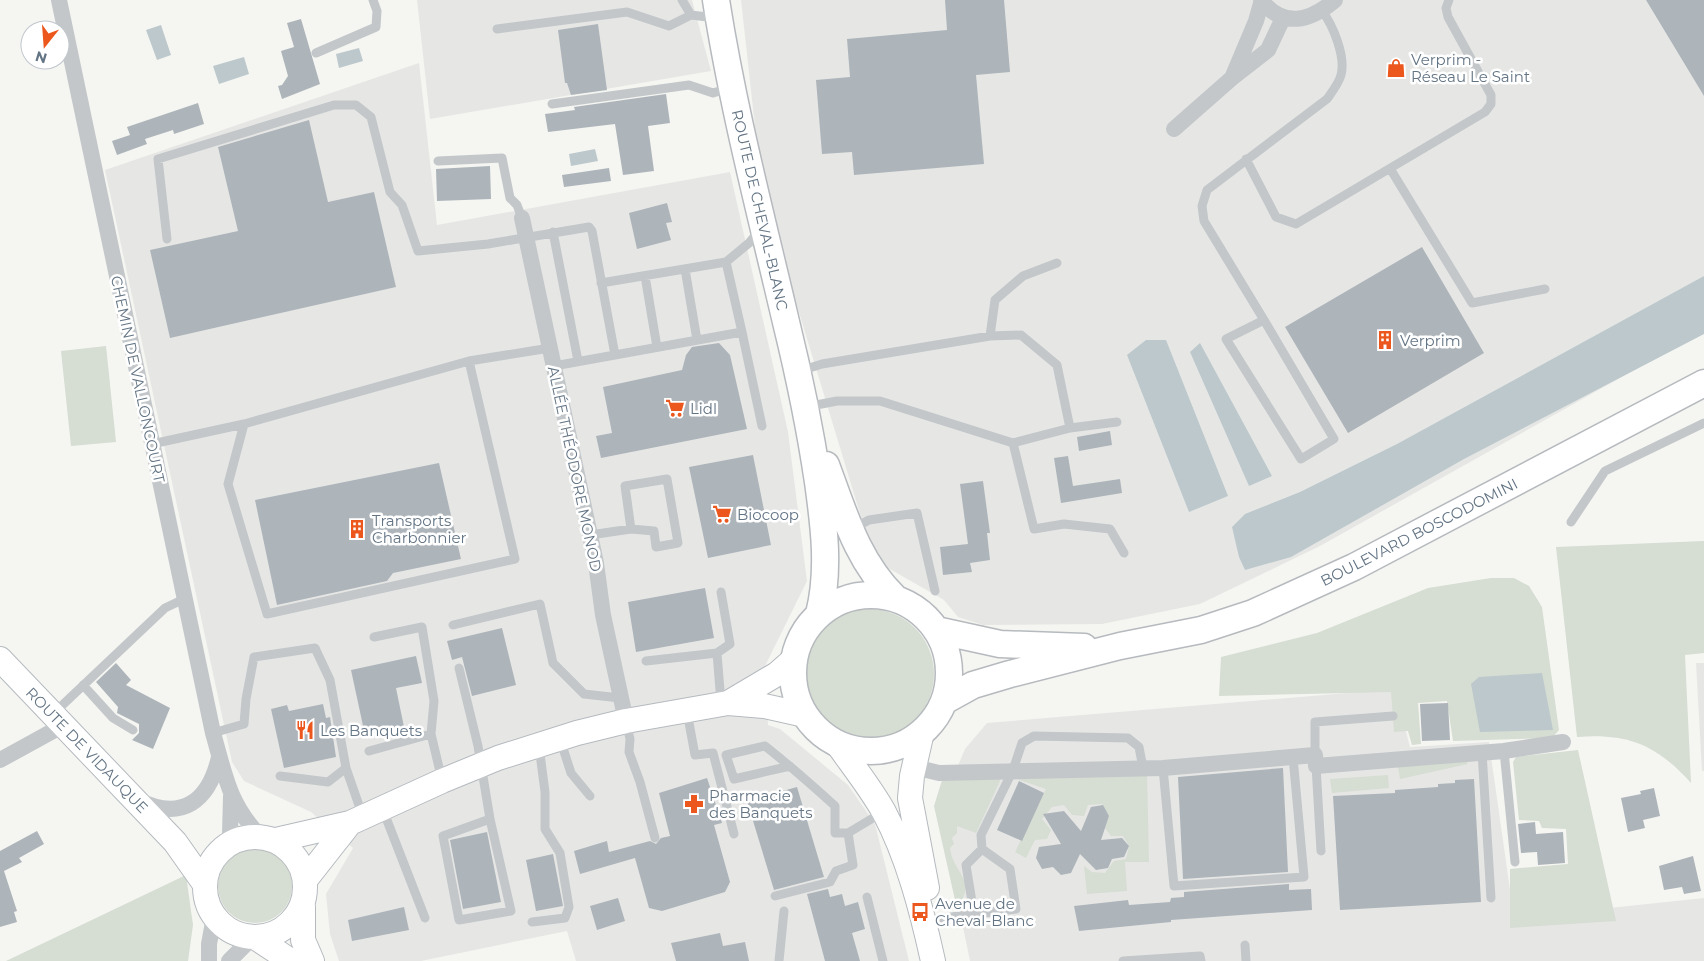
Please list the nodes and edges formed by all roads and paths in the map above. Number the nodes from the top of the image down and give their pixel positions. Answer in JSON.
{"nodes":[{"id":1,"x":59,"y":0,"type":"edge"},
{"id":2,"x":373,"y":0,"type":"edge"},
{"id":3,"x":682,"y":0,"type":"edge"},
{"id":4,"x":1262,"y":0,"type":"edge"},
{"id":5,"x":1335,"y":0,"type":"edge"},
{"id":6,"x":1449,"y":0,"type":"edge"},
{"id":7,"x":718,"y":9,"type":"edge"},
{"id":8,"x":1322,"y":11,"type":"junction"},
{"id":9,"x":691,"y":16,"type":"junction"},
{"id":10,"x":1283,"y":18,"type":"junction"},
{"id":11,"x":497,"y":29,"type":"dead end"},
{"id":12,"x":316,"y":53,"type":"dead end"},
{"id":13,"x":1232,"y":78,"type":"junction"},
{"id":14,"x":731,"y":87,"type":"junction"},
{"id":15,"x":552,"y":104,"type":"dead end"},
{"id":16,"x":1174,"y":129,"type":"dead end"},
{"id":17,"x":1246,"y":159,"type":"junction"},
{"id":18,"x":438,"y":161,"type":"dead end"},
{"id":19,"x":1390,"y":170,"type":"junction"},
{"id":20,"x":522,"y":218,"type":"joint"},
{"id":21,"x":764,"y":226,"type":"junction"},
{"id":22,"x":553,"y":232,"type":"junction"},
{"id":23,"x":526,"y":238,"type":"junction"},
{"id":24,"x":167,"y":240,"type":"dead end"},
{"id":25,"x":726,"y":262,"type":"junction"},
{"id":26,"x":1057,"y":263,"type":"dead end"},
{"id":27,"x":685,"y":269,"type":"junction"},
{"id":28,"x":645,"y":276,"type":"junction"},
{"id":29,"x":601,"y":283,"type":"junction"},
{"id":30,"x":1546,"y":289,"type":"dead end"},
{"id":31,"x":1264,"y":320,"type":"junction"},
{"id":32,"x":742,"y":332,"type":"junction"},
{"id":33,"x":990,"y":336,"type":"junction"},
{"id":34,"x":697,"y":340,"type":"junction"},
{"id":35,"x":657,"y":347,"type":"junction"},
{"id":36,"x":550,"y":348,"type":"junction"},
{"id":37,"x":615,"y":355,"type":"junction"},
{"id":38,"x":578,"y":360,"type":"junction"},
{"id":39,"x":469,"y":362,"type":"junction"},
{"id":40,"x":554,"y":366,"type":"junction"},
{"id":41,"x":798,"y":372,"type":"junction"},
{"id":42,"x":1704,"y":383,"type":"edge"},
{"id":43,"x":808,"y":413,"type":"junction"},
{"id":44,"x":1117,"y":422,"type":"dead end"},
{"id":45,"x":1704,"y":423,"type":"edge"},
{"id":46,"x":244,"y":424,"type":"junction"},
{"id":47,"x":762,"y":426,"type":"dead end"},
{"id":48,"x":1070,"y":428,"type":"junction"},
{"id":49,"x":152,"y":444,"type":"junction"},
{"id":50,"x":1013,"y":444,"type":"junction"},
{"id":51,"x":1571,"y":522,"type":"dead end"},
{"id":52,"x":631,"y":529,"type":"junction"},
{"id":53,"x":851,"y":529,"type":"junction"},
{"id":54,"x":590,"y":535,"type":"junction"},
{"id":55,"x":1124,"y":553,"type":"dead end"},
{"id":56,"x":935,"y":591,"type":"dead end"},
{"id":57,"x":721,"y":592,"type":"dead end"},
{"id":58,"x":895,"y":598,"type":"junction"},
{"id":59,"x":184,"y":599,"type":"junction"},
{"id":60,"x":819,"y":614,"type":"junction"},
{"id":61,"x":454,"y":625,"type":"dead end"},
{"id":62,"x":936,"y":630,"type":"junction"},
{"id":63,"x":374,"y":637,"type":"dead end"},
{"id":64,"x":1120,"y":646,"type":"junction"},
{"id":65,"x":716,"y":653,"type":"junction"},
{"id":66,"x":0,"y":658,"type":"edge"},
{"id":67,"x":793,"y":660,"type":"junction"},
{"id":68,"x":646,"y":661,"type":"dead end"},
{"id":69,"x":459,"y":668,"type":"dead end"},
{"id":70,"x":83,"y":684,"type":"junction"},
{"id":71,"x":620,"y":698,"type":"junction"},
{"id":72,"x":944,"y":701,"type":"junction"},
{"id":73,"x":725,"y":704,"type":"junction"},
{"id":74,"x":687,"y":709,"type":"junction"},
{"id":75,"x":805,"y":715,"type":"junction"},
{"id":76,"x":1393,"y":716,"type":"dead end"},
{"id":77,"x":57,"y":720,"type":"junction"},
{"id":78,"x":626,"y":722,"type":"junction"},
{"id":79,"x":133,"y":730,"type":"dead end"},
{"id":80,"x":922,"y":732,"type":"junction"},
{"id":81,"x":213,"y":734,"type":"junction"},
{"id":82,"x":431,"y":734,"type":"junction"},
{"id":83,"x":549,"y":742,"type":"junction"},
{"id":84,"x":836,"y":742,"type":"junction"},
{"id":85,"x":1563,"y":742,"type":"dead end"},
{"id":86,"x":1504,"y":750,"type":"junction"},
{"id":87,"x":369,"y":751,"type":"dead end"},
{"id":88,"x":1482,"y":752,"type":"junction"},
{"id":89,"x":219,"y":757,"type":"junction"},
{"id":90,"x":1293,"y":757,"type":"junction"},
{"id":91,"x":0,"y":760,"type":"edge"},
{"id":92,"x":1315,"y":761,"type":"junction"},
{"id":93,"x":482,"y":765,"type":"junction"},
{"id":94,"x":790,"y":766,"type":"junction"},
{"id":95,"x":914,"y":766,"type":"junction"},
{"id":96,"x":346,"y":768,"type":"junction"},
{"id":97,"x":1143,"y":768,"type":"junction"},
{"id":98,"x":1163,"y":768,"type":"junction"},
{"id":99,"x":1013,"y":770,"type":"junction"},
{"id":100,"x":280,"y":776,"type":"dead end"},
{"id":101,"x":442,"y":781,"type":"junction"},
{"id":102,"x":131,"y":796,"type":"junction"},
{"id":103,"x":231,"y":796,"type":"junction"},
{"id":104,"x":590,"y":796,"type":"dead end"},
{"id":105,"x":884,"y":812,"type":"junction"},
{"id":106,"x":365,"y":816,"type":"junction"},
{"id":107,"x":490,"y":820,"type":"junction"},
{"id":108,"x":848,"y":833,"type":"junction"},
{"id":109,"x":734,"y":834,"type":"dead end"},
{"id":110,"x":268,"y":838,"type":"junction"},
{"id":111,"x":655,"y":838,"type":"dead end"},
{"id":112,"x":175,"y":842,"type":"junction"},
{"id":113,"x":223,"y":847,"type":"junction"},
{"id":114,"x":982,"y":849,"type":"junction"},
{"id":115,"x":1321,"y":851,"type":"dead end"},
{"id":116,"x":1515,"y":862,"type":"dead end"},
{"id":117,"x":306,"y":878,"type":"junction"},
{"id":118,"x":204,"y":883,"type":"junction"},
{"id":119,"x":775,"y":896,"type":"dead end"},
{"id":120,"x":867,"y":897,"type":"dead end"},
{"id":121,"x":1491,"y":898,"type":"dead end"},
{"id":122,"x":302,"y":907,"type":"junction"},
{"id":123,"x":784,"y":911,"type":"dead end"},
{"id":124,"x":974,"y":914,"type":"junction"},
{"id":125,"x":214,"y":916,"type":"junction"},
{"id":126,"x":425,"y":918,"type":"dead end"},
{"id":127,"x":935,"y":920,"type":"junction"},
{"id":128,"x":532,"y":922,"type":"dead end"},
{"id":129,"x":254,"y":938,"type":"junction"},
{"id":130,"x":1245,"y":946,"type":"dead end"},
{"id":131,"x":209,"y":961,"type":"edge"},
{"id":132,"x":229,"y":961,"type":"edge"},
{"id":133,"x":291,"y":961,"type":"edge"},
{"id":134,"x":312,"y":961,"type":"edge"},
{"id":135,"x":779,"y":961,"type":"edge"},
{"id":136,"x":883,"y":961,"type":"edge"},
{"id":137,"x":933,"y":961,"type":"edge"},
{"id":138,"x":942,"y":961,"type":"edge"},
{"id":139,"x":1123,"y":961,"type":"edge"},
{"id":140,"x":1200,"y":961,"type":"edge"},
{"id":141,"x":1246,"y":961,"type":"edge"}],
"edges":[{"from":1,"to":49,"type":"street","name":"CHEMIN DE VALLONCOURT"},
{"from":2,"to":12,"type":"lane"},
{"from":3,"to":9,"type":"lane"},
{"from":4,"to":10,"type":"street"},
{"from":4,"to":13,"type":"street"},
{"from":5,"to":8,"type":"street"},
{"from":6,"to":19,"type":"lane"},
{"from":7,"to":9,"type":"lane"},
{"from":7,"to":14,"type":"main road","name":"ROUTE DE CHEVAL-BLANC"},
{"from":8,"to":10,"type":"street"},
{"from":8,"to":17,"type":"lane"},
{"from":9,"to":11,"type":"lane"},
{"from":10,"to":13,"type":"street"},
{"from":13,"to":16,"type":"street"},
{"from":14,"to":15,"type":"lane"},
{"from":14,"to":21,"type":"main road","name":"ROUTE DE CHEVAL-BLANC"},
{"from":17,"to":19,"type":"lane"},
{"from":17,"to":31,"type":"lane"},
{"from":18,"to":20,"type":"lane"},
{"from":19,"to":30,"type":"lane"},
{"from":20,"to":23,"type":"street","name":"ALLÉE THÉODORE MONOD"},
{"from":21,"to":25,"type":"lane"},
{"from":21,"to":41,"type":"main road","name":"ROUTE DE CHEVAL-BLANC"},
{"from":22,"to":23,"type":"lane"},
{"from":22,"to":29,"type":"lane"},
{"from":22,"to":38,"type":"lane"},
{"from":23,"to":24,"type":"lane"},
{"from":23,"to":36,"type":"street","name":"ALLÉE THÉODORE MONOD"},
{"from":25,"to":27,"type":"lane"},
{"from":25,"to":32,"type":"lane"},
{"from":26,"to":33,"type":"lane"},
{"from":27,"to":28,"type":"lane"},
{"from":27,"to":34,"type":"lane"},
{"from":28,"to":29,"type":"lane"},
{"from":28,"to":35,"type":"lane"},
{"from":29,"to":37,"type":"lane"},
{"from":31,"to":31,"type":"lane"},
{"from":32,"to":34,"type":"lane"},
{"from":32,"to":47,"type":"lane"},
{"from":33,"to":41,"type":"lane"},
{"from":33,"to":48,"type":"lane"},
{"from":34,"to":35,"type":"lane"},
{"from":35,"to":37,"type":"lane"},
{"from":36,"to":39,"type":"lane"},
{"from":36,"to":40,"type":"street","name":"ALLÉE THÉODORE MONOD"},
{"from":37,"to":38,"type":"lane"},
{"from":38,"to":40,"type":"lane"},
{"from":39,"to":46,"type":"lane"},
{"from":39,"to":46,"type":"lane"},
{"from":40,"to":54,"type":"street","name":"ALLÉE THÉODORE MONOD"},
{"from":41,"to":43,"type":"main road","name":"ROUTE DE CHEVAL-BLANC"},
{"from":42,"to":64,"type":"main road","name":"BOULEVARD BOSCODOMINI"},
{"from":43,"to":50,"type":"lane"},
{"from":43,"to":53,"type":"main road"},
{"from":43,"to":60,"type":"main road"},
{"from":44,"to":48,"type":"lane"},
{"from":45,"to":51,"type":"lane"},
{"from":46,"to":49,"type":"lane"},
{"from":48,"to":50,"type":"lane"},
{"from":49,"to":59,"type":"street","name":"CHEMIN DE VALLONCOURT"},
{"from":50,"to":55,"type":"lane"},
{"from":52,"to":52,"type":"lane"},
{"from":52,"to":54,"type":"lane"},
{"from":53,"to":56,"type":"lane"},
{"from":53,"to":58,"type":"main road"},
{"from":54,"to":71,"type":"street","name":"ALLÉE THÉODORE MONOD"},
{"from":57,"to":65,"type":"lane"},
{"from":58,"to":60,"type":"main road"},
{"from":58,"to":62,"type":"main road"},
{"from":59,"to":70,"type":"lane"},
{"from":59,"to":81,"type":"street","name":"CHEMIN DE VALLONCOURT"},
{"from":60,"to":67,"type":"main road"},
{"from":61,"to":71,"type":"lane"},
{"from":62,"to":64,"type":"main road","name":"BOULEVARD BOSCODOMINI"},
{"from":62,"to":72,"type":"main road"},
{"from":63,"to":82,"type":"lane"},
{"from":64,"to":72,"type":"main road","name":"BOULEVARD BOSCODOMINI"},
{"from":65,"to":68,"type":"lane"},
{"from":65,"to":73,"type":"lane"},
{"from":66,"to":77,"type":"street","name":"ROUTE DE VIDAUQUE"},
{"from":67,"to":73,"type":"street"},
{"from":67,"to":75,"type":"main road"},
{"from":69,"to":93,"type":"lane"},
{"from":70,"to":77,"type":"lane"},
{"from":70,"to":79,"type":"lane"},
{"from":71,"to":78,"type":"street","name":"ALLÉE THÉODORE MONOD"},
{"from":72,"to":80,"type":"main road"},
{"from":73,"to":74,"type":"street"},
{"from":73,"to":75,"type":"street"},
{"from":74,"to":78,"type":"street"},
{"from":74,"to":109,"type":"lane"},
{"from":75,"to":84,"type":"main road"},
{"from":76,"to":92,"type":"lane"},
{"from":77,"to":91,"type":"street"},
{"from":77,"to":102,"type":"street","name":"ROUTE DE VIDAUQUE"},
{"from":78,"to":83,"type":"street"},
{"from":78,"to":111,"type":"lane"},
{"from":80,"to":84,"type":"main road"},
{"from":80,"to":95,"type":"street"},
{"from":81,"to":89,"type":"street","name":"CHEMIN DE VALLONCOURT"},
{"from":81,"to":96,"type":"lane"},
{"from":82,"to":87,"type":"lane"},
{"from":82,"to":101,"type":"lane"},
{"from":83,"to":93,"type":"street"},
{"from":83,"to":104,"type":"lane"},
{"from":83,"to":128,"type":"lane"},
{"from":84,"to":105,"type":"street"},
{"from":85,"to":86,"type":"street"},
{"from":86,"to":88,"type":"street"},
{"from":86,"to":116,"type":"lane"},
{"from":88,"to":92,"type":"street"},
{"from":88,"to":121,"type":"lane"},
{"from":89,"to":102,"type":"street"},
{"from":89,"to":103,"type":"street","name":"CHEMIN DE VALLONCOURT"},
{"from":90,"to":92,"type":"street"},
{"from":90,"to":98,"type":"street"},
{"from":90,"to":98,"type":"lane"},
{"from":92,"to":115,"type":"lane"},
{"from":93,"to":101,"type":"street"},
{"from":93,"to":107,"type":"lane"},
{"from":94,"to":94,"type":"lane"},
{"from":94,"to":108,"type":"lane"},
{"from":95,"to":99,"type":"street"},
{"from":95,"to":127,"type":"street"},
{"from":96,"to":100,"type":"lane"},
{"from":96,"to":106,"type":"lane"},
{"from":97,"to":98,"type":"street"},
{"from":97,"to":99,"type":"street"},
{"from":97,"to":99,"type":"lane"},
{"from":99,"to":114,"type":"lane"},
{"from":101,"to":106,"type":"street"},
{"from":102,"to":112,"type":"street","name":"ROUTE DE VIDAUQUE"},
{"from":103,"to":110,"type":"street","name":"CHEMIN DE VALLONCOURT"},
{"from":103,"to":113,"type":"street","name":"CHEMIN DE VALLONCOURT"},
{"from":105,"to":108,"type":"lane"},
{"from":105,"to":137,"type":"street"},
{"from":106,"to":110,"type":"street"},
{"from":106,"to":117,"type":"street"},
{"from":106,"to":126,"type":"lane"},
{"from":107,"to":107,"type":"lane"},
{"from":108,"to":119,"type":"lane"},
{"from":110,"to":113,"type":"street"},
{"from":110,"to":117,"type":"street"},
{"from":112,"to":113,"type":"street"},
{"from":112,"to":118,"type":"street","name":"ROUTE DE VIDAUQUE"},
{"from":113,"to":118,"type":"street"},
{"from":114,"to":124,"type":"lane"},
{"from":114,"to":124,"type":"lane"},
{"from":117,"to":122,"type":"street"},
{"from":118,"to":125,"type":"street"},
{"from":120,"to":136,"type":"lane"},
{"from":122,"to":129,"type":"street"},
{"from":122,"to":134,"type":"street"},
{"from":123,"to":135,"type":"lane"},
{"from":124,"to":127,"type":"lane"},
{"from":125,"to":129,"type":"street"},
{"from":125,"to":131,"type":"street"},
{"from":127,"to":138,"type":"street"},
{"from":129,"to":132,"type":"street"},
{"from":129,"to":133,"type":"street"},
{"from":130,"to":141,"type":"lane"},
{"from":139,"to":140,"type":"lane"}]}
